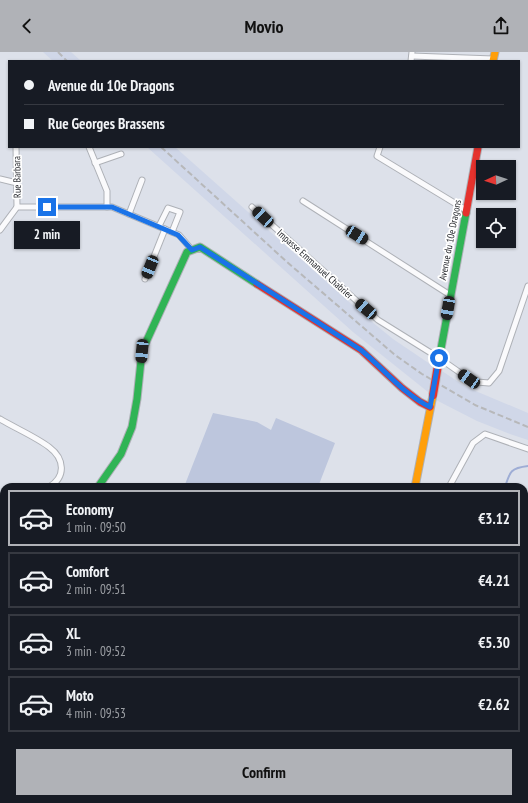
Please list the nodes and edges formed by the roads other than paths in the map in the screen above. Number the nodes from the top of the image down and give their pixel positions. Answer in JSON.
{"nodes":[{"id":1,"x":412,"y":56,"type":"edge"},
{"id":2,"x":494,"y":57,"type":"edge"},
{"id":3,"x":16,"y":148,"type":"edge"},
{"id":4,"x":89,"y":148,"type":"edge"},
{"id":5,"x":380,"y":148,"type":"edge"},
{"id":6,"x":478,"y":148,"type":"edge"},
{"id":7,"x":121,"y":154,"type":"dead end"},
{"id":8,"x":95,"y":163,"type":"junction"},
{"id":9,"x":0,"y":179,"type":"edge"},
{"id":10,"x":142,"y":180,"type":"dead end"},
{"id":11,"x":17,"y":183,"type":"junction"},
{"id":12,"x":303,"y":201,"type":"dead end"},
{"id":13,"x":17,"y":207,"type":"junction"},
{"id":14,"x":107,"y":207,"type":"junction"},
{"id":15,"x":252,"y":207,"type":"dead end"},
{"id":16,"x":466,"y":210,"type":"junction"},
{"id":17,"x":129,"y":214,"type":"junction"},
{"id":18,"x":158,"y":226,"type":"junction"},
{"id":19,"x":165,"y":229,"type":"junction"},
{"id":20,"x":0,"y":230,"type":"edge"},
{"id":21,"x":172,"y":232,"type":"junction"},
{"id":22,"x":192,"y":250,"type":"junction"},
{"id":23,"x":145,"y":279,"type":"dead end"},
{"id":24,"x":528,"y":286,"type":"edge"},
{"id":25,"x":450,"y":295,"type":"junction"},
{"id":26,"x":439,"y":362,"type":"junction"},
{"id":27,"x":430,"y":407,"type":"junction"},
{"id":28,"x":0,"y":420,"type":"edge"},
{"id":29,"x":528,"y":449,"type":"edge"},
{"id":30,"x":56,"y":483,"type":"edge"},
{"id":31,"x":101,"y":483,"type":"edge"},
{"id":32,"x":416,"y":483,"type":"edge"},
{"id":33,"x":452,"y":483,"type":"edge"}],
"edges":[{"from":1,"to":2,"type":"street"},
{"from":3,"to":11,"type":"street","name":"Rue Barbara"},
{"from":4,"to":8,"type":"street"},
{"from":5,"to":16,"type":"street"},
{"from":6,"to":16,"type":"street","name":"Avenue du 10e Dragons"},
{"from":7,"to":8,"type":"street"},
{"from":8,"to":14,"type":"street"},
{"from":9,"to":11,"type":"street"},
{"from":10,"to":17,"type":"street"},
{"from":11,"to":13,"type":"street","name":"Rue Barbara"},
{"from":12,"to":25,"type":"street"},
{"from":13,"to":14,"type":"street"},
{"from":13,"to":20,"type":"street"},
{"from":14,"to":17,"type":"street"},
{"from":15,"to":26,"type":"street","name":"Impasse Emmanuel Chabrier"},
{"from":16,"to":25,"type":"street","name":"Avenue du 10e Dragons"},
{"from":17,"to":18,"type":"street"},
{"from":18,"to":19,"type":"street"},
{"from":18,"to":21,"type":"street"},
{"from":19,"to":21,"type":"street"},
{"from":19,"to":23,"type":"street"},
{"from":21,"to":22,"type":"street"},
{"from":22,"to":27,"type":"street"},
{"from":22,"to":31,"type":"street"},
{"from":24,"to":26,"type":"street","name":"Impasse Emmanuel Chabrier"},
{"from":25,"to":26,"type":"street","name":"Avenue du 10e Dragons"},
{"from":26,"to":27,"type":"street","name":"Avenue du 10e Dragons","bridge":true},
{"from":27,"to":32,"type":"street","name":"Avenue du 10e Dragons"},
{"from":28,"to":30,"type":"street"},
{"from":29,"to":33,"type":"street"}]}
